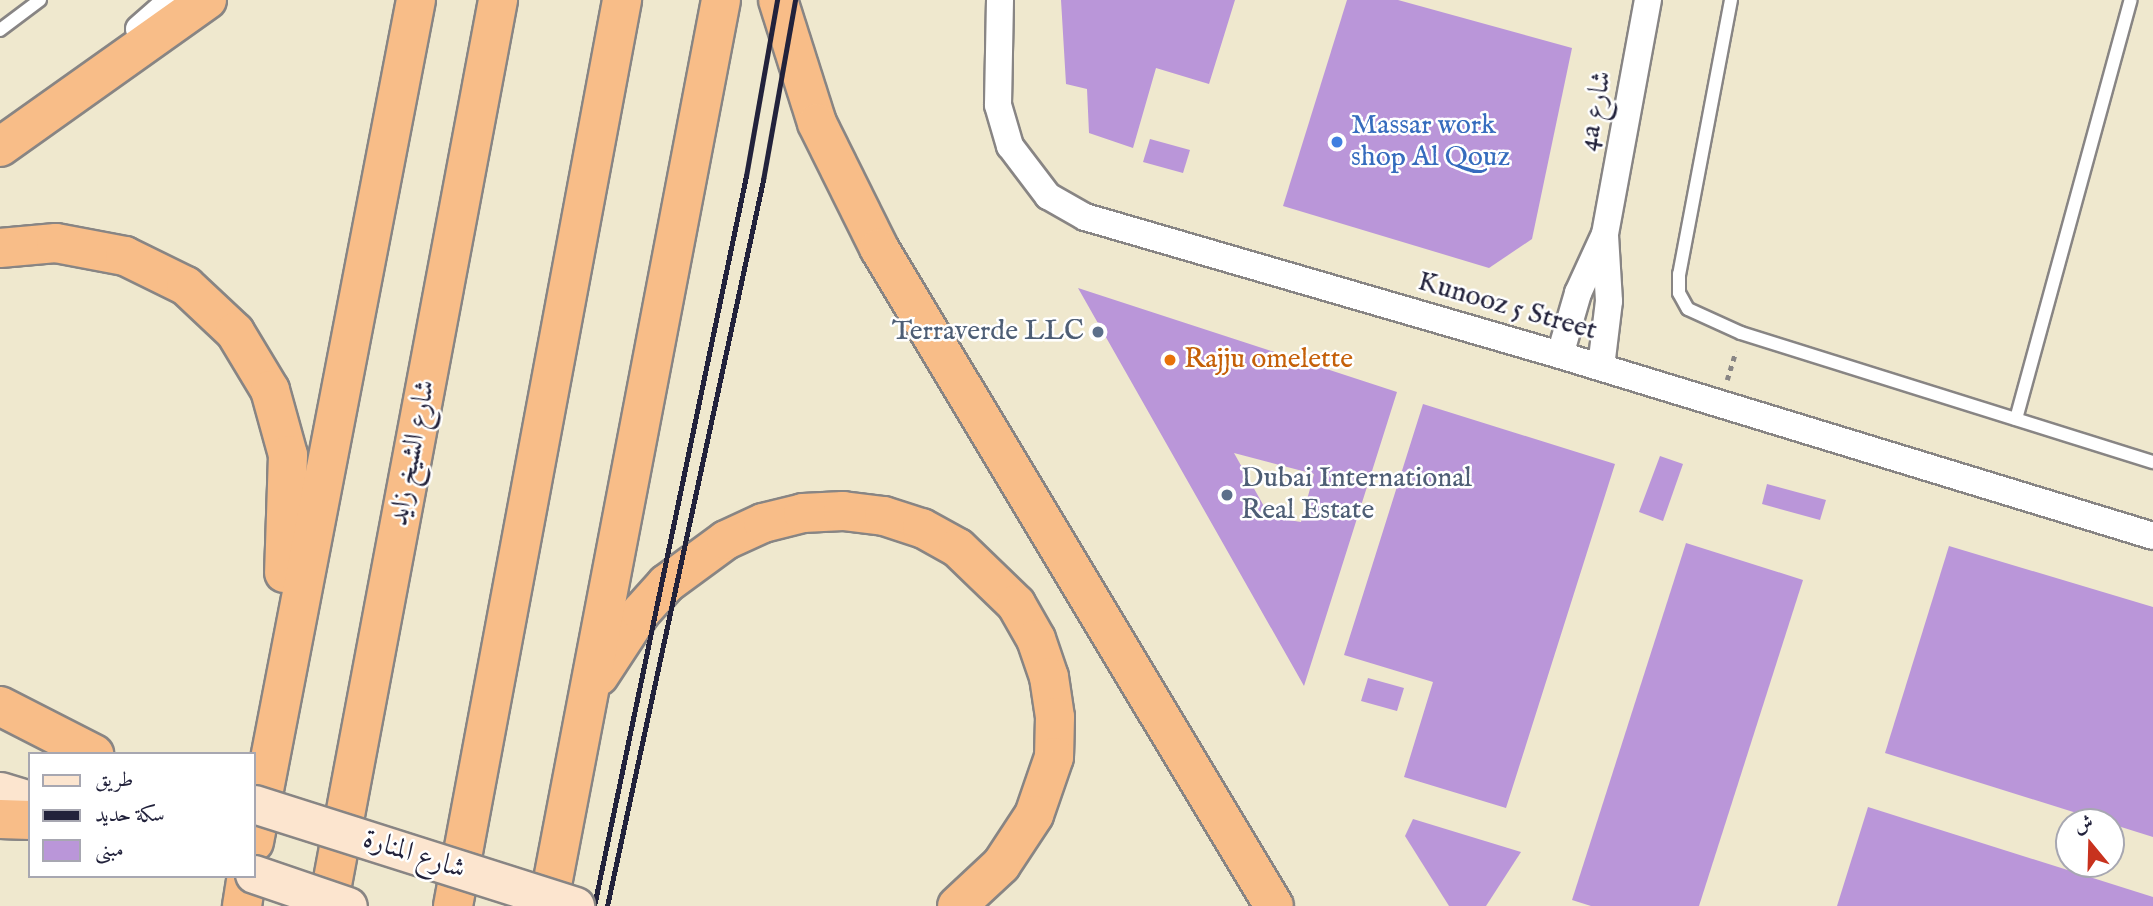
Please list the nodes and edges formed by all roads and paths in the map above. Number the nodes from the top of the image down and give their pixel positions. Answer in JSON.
{"nodes":[{"id":1,"x":40,"y":0,"type":"edge"},
{"id":2,"x":172,"y":0,"type":"edge"},
{"id":3,"x":207,"y":0,"type":"edge"},
{"id":4,"x":416,"y":0,"type":"edge"},
{"id":5,"x":498,"y":0,"type":"edge"},
{"id":6,"x":622,"y":0,"type":"edge"},
{"id":7,"x":721,"y":0,"type":"edge"},
{"id":8,"x":778,"y":0,"type":"edge"},
{"id":9,"x":1000,"y":0,"type":"edge"},
{"id":10,"x":1648,"y":0,"type":"edge"},
{"id":11,"x":1731,"y":0,"type":"edge"},
{"id":12,"x":2131,"y":0,"type":"edge"},
{"id":13,"x":0,"y":30,"type":"edge"},
{"id":14,"x":33,"y":123,"type":"junction"},
{"id":15,"x":0,"y":148,"type":"edge"},
{"id":16,"x":1605,"y":234,"type":"junction"},
{"id":17,"x":0,"y":248,"type":"edge"},
{"id":18,"x":1741,"y":333,"type":"junction"},
{"id":19,"x":1560,"y":355,"type":"junction"},
{"id":20,"x":1601,"y":367,"type":"junction"},
{"id":21,"x":1719,"y":404,"type":"junction"},
{"id":22,"x":2016,"y":419,"type":"junction"},
{"id":23,"x":2153,"y":462,"type":"edge"},
{"id":24,"x":2153,"y":536,"type":"edge"},
{"id":25,"x":288,"y":657,"type":"junction"},
{"id":26,"x":587,"y":696,"type":"junction"},
{"id":27,"x":0,"y":706,"type":"edge"},
{"id":28,"x":0,"y":729,"type":"edge"},
{"id":29,"x":80,"y":752,"type":"edge"},
{"id":30,"x":90,"y":752,"type":"edge"},
{"id":31,"x":0,"y":791,"type":"edge"},
{"id":32,"x":28,"y":799,"type":"edge"},
{"id":33,"x":256,"y":805,"type":"edge"},
{"id":34,"x":0,"y":818,"type":"edge"},
{"id":35,"x":28,"y":820,"type":"edge"},
{"id":36,"x":256,"y":831,"type":"edge"},
{"id":37,"x":256,"y":875,"type":"edge"},
{"id":38,"x":247,"y":878,"type":"edge"},
{"id":39,"x":242,"y":906,"type":"edge"},
{"id":40,"x":328,"y":906,"type":"edge"},
{"id":41,"x":348,"y":906,"type":"edge"},
{"id":42,"x":453,"y":906,"type":"edge"},
{"id":43,"x":548,"y":906,"type":"edge"},
{"id":44,"x":575,"y":906,"type":"edge"},
{"id":45,"x":957,"y":906,"type":"edge"},
{"id":46,"x":1274,"y":906,"type":"edge"}],
"edges":[{"from":1,"to":13,"type":"lane"},
{"from":2,"to":14,"type":"street"},
{"from":3,"to":14,"type":"highway"},
{"from":4,"to":25,"type":"highway"},
{"from":5,"to":40,"type":"highway","name":"شارع الشيخ زايد"},
{"from":6,"to":42,"type":"highway"},
{"from":7,"to":26,"type":"highway"},
{"from":8,"to":46,"type":"highway"},
{"from":9,"to":19,"type":"street","name":"Kunooz 5 Street"},
{"from":10,"to":16,"type":"street","name":"4a شارع"},
{"from":11,"to":18,"type":"lane"},
{"from":12,"to":22,"type":"lane"},
{"from":14,"to":15,"type":"highway"},
{"from":16,"to":19,"type":"street","name":"4a شارع"},
{"from":16,"to":20,"type":"street","name":"4a شارع"},
{"from":17,"to":25,"type":"highway"},
{"from":18,"to":21,"type":"path"},
{"from":18,"to":22,"type":"lane"},
{"from":19,"to":20,"type":"street","name":"Kunooz 5 Street"},
{"from":20,"to":21,"type":"street","name":"Kunooz 5 Street"},
{"from":21,"to":24,"type":"street","name":"Kunooz 5 Street"},
{"from":22,"to":23,"type":"lane"},
{"from":25,"to":36,"type":"highway"},
{"from":26,"to":43,"type":"highway"},
{"from":26,"to":45,"type":"highway"},
{"from":27,"to":30,"type":"highway"},
{"from":28,"to":29,"type":"main road"},
{"from":31,"to":32,"type":"main road"},
{"from":33,"to":44,"type":"main road","name":"شارع المنارة","bridge":true},
{"from":34,"to":35,"type":"highway"},
{"from":37,"to":41,"type":"main road","bridge":true},
{"from":38,"to":39,"type":"highway"}]}
